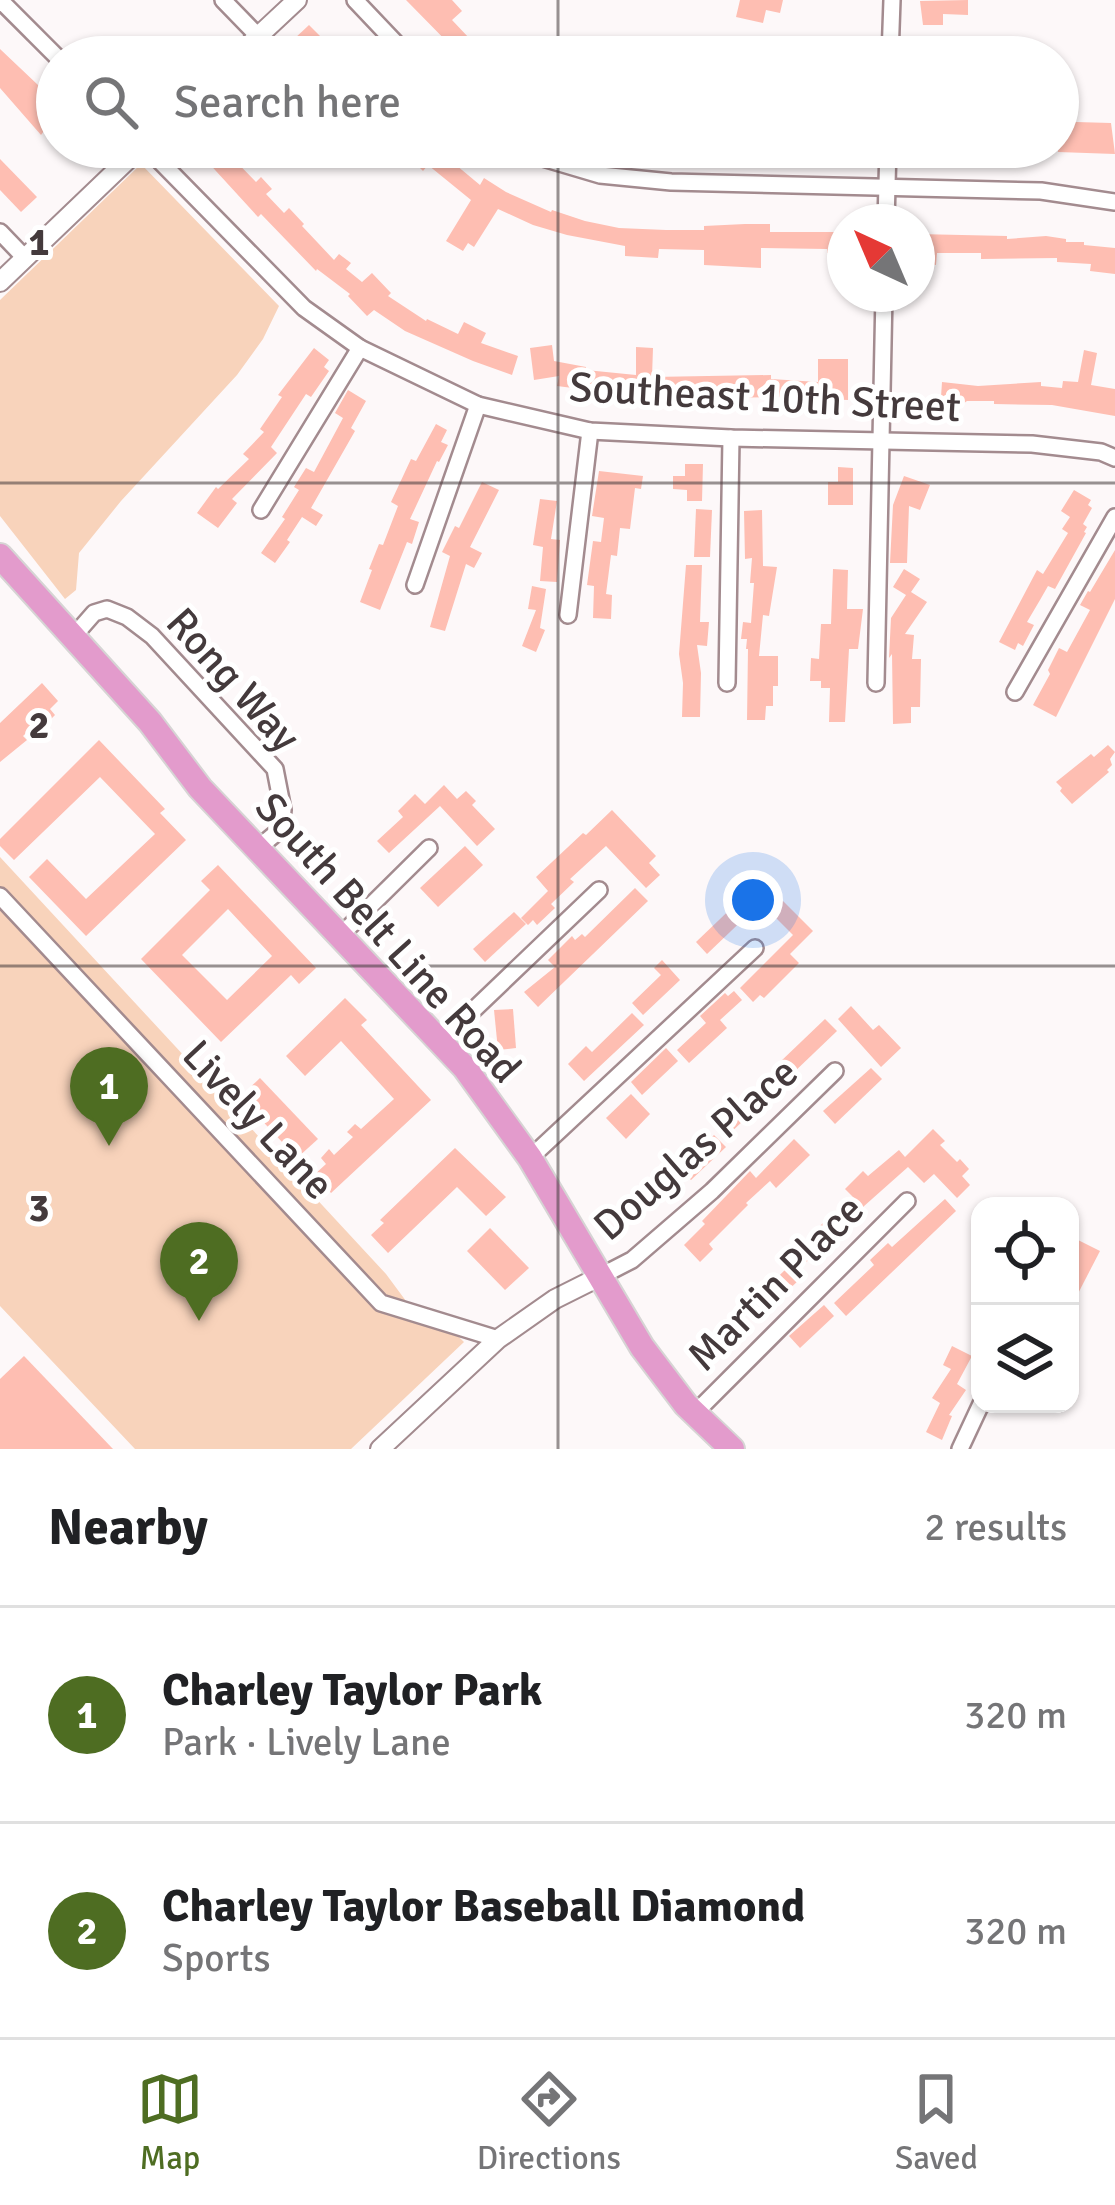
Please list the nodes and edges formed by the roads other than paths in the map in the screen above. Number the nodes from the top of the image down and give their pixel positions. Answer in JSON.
{"nodes":[{"id":1,"x":0,"y":0,"type":"edge"},
{"id":2,"x":223,"y":0,"type":"edge"},
{"id":3,"x":296,"y":0,"type":"edge"},
{"id":4,"x":355,"y":0,"type":"edge"},
{"id":5,"x":892,"y":0,"type":"edge"},
{"id":6,"x":36,"y":36,"type":"edge"},
{"id":7,"x":259,"y":36,"type":"joint"},
{"id":8,"x":389,"y":36,"type":"edge"},
{"id":9,"x":891,"y":36,"type":"edge"},
{"id":10,"x":121,"y":168,"type":"edge"},
{"id":11,"x":165,"y":168,"type":"edge"},
{"id":12,"x":578,"y":168,"type":"edge"},
{"id":13,"x":887,"y":168,"type":"edge"},
{"id":14,"x":887,"y":187,"type":"junction"},
{"id":15,"x":1115,"y":202,"type":"edge"},
{"id":16,"x":887,"y":204,"type":"edge"},
{"id":17,"x":0,"y":232,"type":"edge"},
{"id":18,"x":25,"y":258,"type":"junction"},
{"id":19,"x":0,"y":282,"type":"edge"},
{"id":20,"x":884,"y":312,"type":"edge"},
{"id":21,"x":360,"y":348,"type":"junction"},
{"id":22,"x":478,"y":405,"type":"junction"},
{"id":23,"x":590,"y":431,"type":"junction"},
{"id":24,"x":731,"y":438,"type":"junction"},
{"id":25,"x":881,"y":441,"type":"junction"},
{"id":26,"x":1115,"y":458,"type":"edge"},
{"id":27,"x":261,"y":510,"type":"dead end"},
{"id":28,"x":1115,"y":517,"type":"edge"},
{"id":29,"x":0,"y":556,"type":"edge"},
{"id":30,"x":416,"y":585,"type":"dead end"},
{"id":31,"x":568,"y":615,"type":"dead end"},
{"id":32,"x":73,"y":637,"type":"junction"},
{"id":33,"x":727,"y":683,"type":"dead end"},
{"id":34,"x":876,"y":683,"type":"dead end"},
{"id":35,"x":1015,"y":692,"type":"dead end"},
{"id":36,"x":429,"y":848,"type":"dead end"},
{"id":37,"x":257,"y":849,"type":"junction"},
{"id":38,"x":599,"y":890,"type":"dead end"},
{"id":39,"x":0,"y":896,"type":"edge"},
{"id":40,"x":339,"y":937,"type":"junction"},
{"id":41,"x":755,"y":948,"type":"dead end"},
{"id":42,"x":440,"y":1042,"type":"junction"},
{"id":43,"x":835,"y":1071,"type":"dead end"},
{"id":44,"x":530,"y":1158,"type":"junction"},
{"id":45,"x":907,"y":1201,"type":"dead end"},
{"id":46,"x":601,"y":1276,"type":"junction"},
{"id":47,"x":498,"y":1339,"type":"junction"},
{"id":48,"x":694,"y":1413,"type":"junction"},
{"id":49,"x":977,"y":1413,"type":"edge"},
{"id":50,"x":380,"y":1449,"type":"edge"},
{"id":51,"x":732,"y":1449,"type":"edge"},
{"id":52,"x":959,"y":1449,"type":"edge"}],
"edges":[{"from":1,"to":6,"type":"street"},
{"from":2,"to":7,"type":"street"},
{"from":3,"to":7,"type":"street"},
{"from":4,"to":8,"type":"street"},
{"from":5,"to":9,"type":"street"},
{"from":10,"to":18,"type":"street"},
{"from":11,"to":21,"type":"street","name":"Southeast 10th Street"},
{"from":12,"to":14,"type":"street"},
{"from":13,"to":14,"type":"street"},
{"from":14,"to":15,"type":"street"},
{"from":14,"to":16,"type":"street"},
{"from":17,"to":18,"type":"street"},
{"from":18,"to":19,"type":"street"},
{"from":20,"to":25,"type":"street"},
{"from":21,"to":22,"type":"street","name":"Southeast 10th Street"},
{"from":21,"to":27,"type":"street"},
{"from":22,"to":23,"type":"street","name":"Southeast 10th Street"},
{"from":22,"to":30,"type":"street"},
{"from":23,"to":24,"type":"street","name":"Southeast 10th Street"},
{"from":23,"to":31,"type":"street"},
{"from":24,"to":25,"type":"street","name":"Southeast 10th Street"},
{"from":24,"to":33,"type":"street"},
{"from":25,"to":26,"type":"street","name":"Southeast 10th Street"},
{"from":25,"to":34,"type":"street"},
{"from":28,"to":35,"type":"street"},
{"from":29,"to":32,"type":"main road","name":"South Belt Line Road"},
{"from":32,"to":37,"type":"main road","name":"South Belt Line Road"},
{"from":32,"to":37,"type":"street","name":"Rong Way"},
{"from":36,"to":40,"type":"street"},
{"from":37,"to":40,"type":"main road","name":"South Belt Line Road"},
{"from":38,"to":42,"type":"street"},
{"from":39,"to":47,"type":"street","name":"Lively Lane"},
{"from":40,"to":42,"type":"main road","name":"South Belt Line Road"},
{"from":41,"to":44,"type":"street"},
{"from":42,"to":44,"type":"main road","name":"South Belt Line Road"},
{"from":43,"to":46,"type":"street","name":"Douglas Place"},
{"from":44,"to":46,"type":"main road","name":"South Belt Line Road"},
{"from":45,"to":48,"type":"street","name":"Martin Place"},
{"from":46,"to":47,"type":"street"},
{"from":46,"to":48,"type":"main road","name":"South Belt Line Road"},
{"from":47,"to":50,"type":"street"},
{"from":48,"to":51,"type":"main road","name":"South Belt Line Road"},
{"from":49,"to":52,"type":"street"}]}
